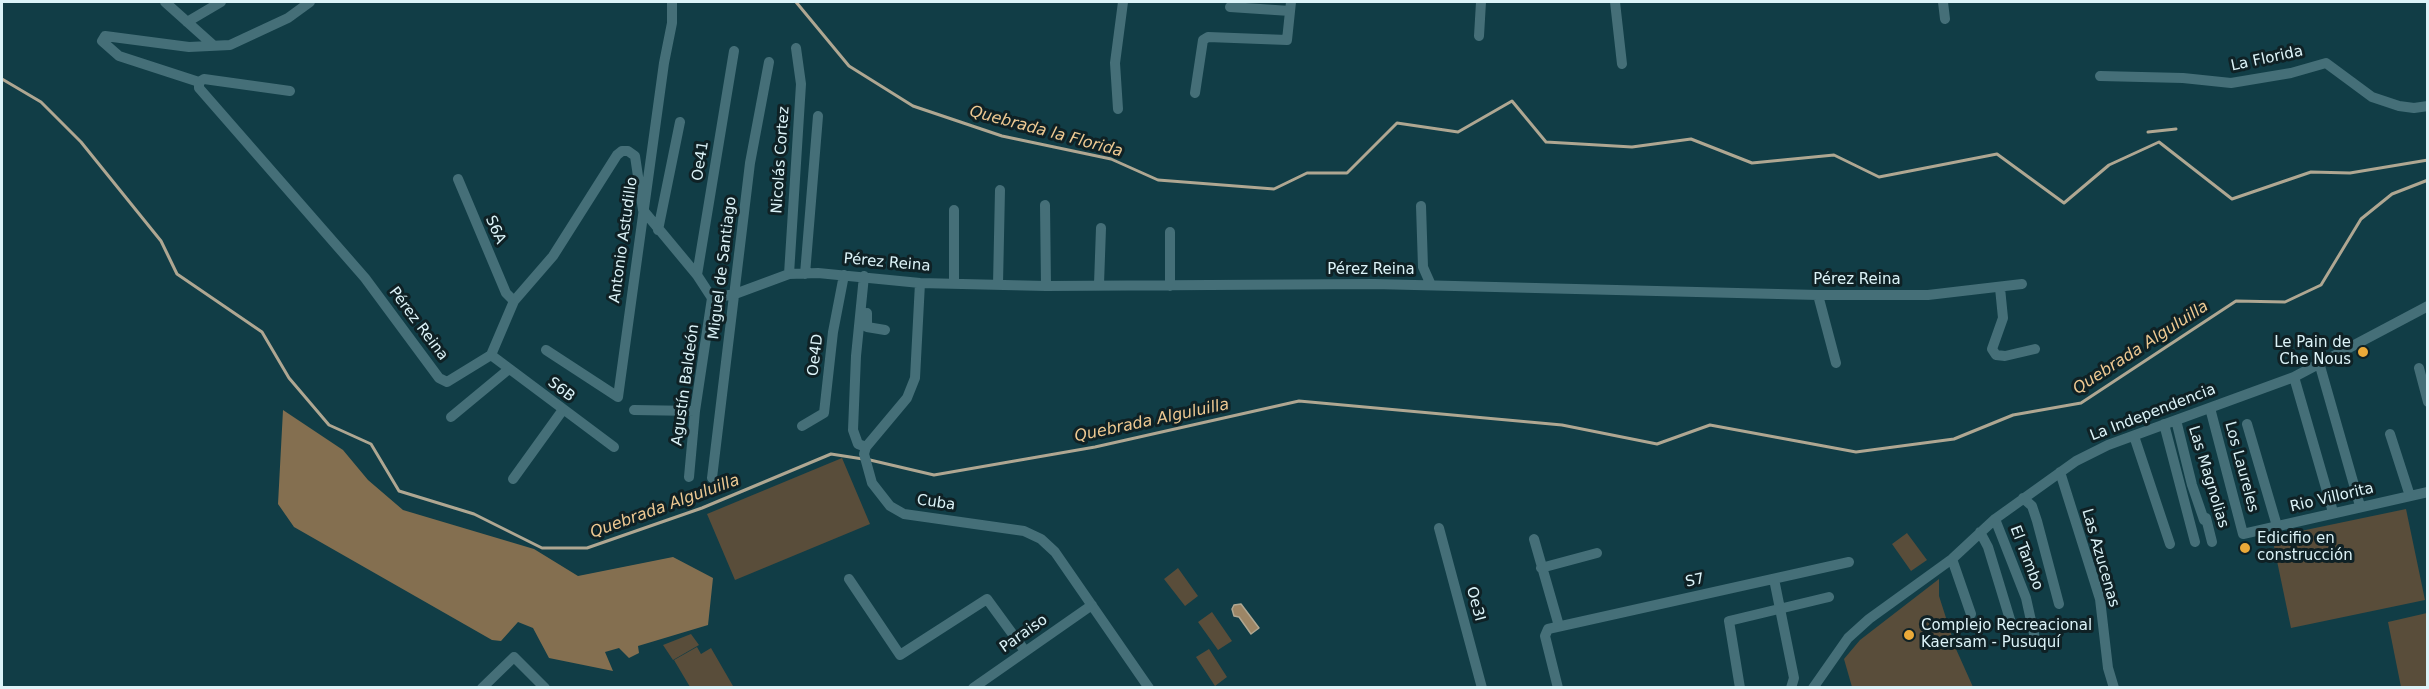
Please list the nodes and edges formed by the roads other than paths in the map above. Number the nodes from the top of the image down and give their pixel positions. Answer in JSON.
{"nodes":[{"id":1,"x":165,"y":2,"type":"edge"},
{"id":2,"x":221,"y":2,"type":"edge"},
{"id":3,"x":310,"y":2,"type":"edge"},
{"id":4,"x":672,"y":2,"type":"edge"},
{"id":5,"x":1123,"y":2,"type":"edge"},
{"id":6,"x":1481,"y":2,"type":"edge"},
{"id":7,"x":1615,"y":2,"type":"edge"},
{"id":8,"x":1943,"y":2,"type":"edge"},
{"id":9,"x":1291,"y":6,"type":"edge"},
{"id":10,"x":1230,"y":7,"type":"dead end"},
{"id":11,"x":1945,"y":19,"type":"dead end"},
{"id":12,"x":187,"y":22,"type":"junction"},
{"id":13,"x":1479,"y":36,"type":"dead end"},
{"id":14,"x":213,"y":45,"type":"junction"},
{"id":15,"x":796,"y":48,"type":"dead end"},
{"id":16,"x":735,"y":51,"type":"dead end"},
{"id":17,"x":769,"y":62,"type":"dead end"},
{"id":18,"x":1622,"y":64,"type":"dead end"},
{"id":19,"x":2100,"y":76,"type":"dead end"},
{"id":20,"x":199,"y":82,"type":"junction"},
{"id":21,"x":290,"y":90,"type":"dead end"},
{"id":22,"x":1195,"y":93,"type":"dead end"},
{"id":23,"x":2427,"y":106,"type":"edge"},
{"id":24,"x":1118,"y":109,"type":"dead end"},
{"id":25,"x":818,"y":116,"type":"dead end"},
{"id":26,"x":680,"y":122,"type":"dead end"},
{"id":27,"x":458,"y":179,"type":"dead end"},
{"id":28,"x":1000,"y":190,"type":"dead end"},
{"id":29,"x":1045,"y":205,"type":"dead end"},
{"id":30,"x":1421,"y":206,"type":"dead end"},
{"id":31,"x":643,"y":210,"type":"junction"},
{"id":32,"x":954,"y":210,"type":"dead end"},
{"id":33,"x":1101,"y":228,"type":"dead end"},
{"id":34,"x":658,"y":230,"type":"junction"},
{"id":35,"x":1170,"y":232,"type":"dead end"},
{"id":36,"x":789,"y":274,"type":"junction"},
{"id":37,"x":805,"y":274,"type":"junction"},
{"id":38,"x":697,"y":275,"type":"junction"},
{"id":39,"x":844,"y":275,"type":"junction"},
{"id":40,"x":867,"y":277,"type":"junction"},
{"id":41,"x":954,"y":282,"type":"junction"},
{"id":42,"x":920,"y":283,"type":"junction"},
{"id":43,"x":998,"y":284,"type":"junction"},
{"id":44,"x":1099,"y":284,"type":"junction"},
{"id":45,"x":2022,"y":284,"type":"dead end"},
{"id":46,"x":1431,"y":285,"type":"junction"},
{"id":47,"x":1047,"y":286,"type":"junction"},
{"id":48,"x":1170,"y":286,"type":"junction"},
{"id":49,"x":2000,"y":288,"type":"junction"},
{"id":50,"x":735,"y":294,"type":"junction"},
{"id":51,"x":1818,"y":295,"type":"junction"},
{"id":52,"x":510,"y":297,"type":"junction"},
{"id":53,"x":712,"y":298,"type":"junction"},
{"id":54,"x":2427,"y":306,"type":"edge"},
{"id":55,"x":885,"y":330,"type":"dead end"},
{"id":56,"x":2035,"y":349,"type":"dead end"},
{"id":57,"x":546,"y":350,"type":"dead end"},
{"id":58,"x":491,"y":355,"type":"junction"},
{"id":59,"x":1836,"y":363,"type":"dead end"},
{"id":60,"x":2320,"y":366,"type":"junction"},
{"id":61,"x":2419,"y":368,"type":"dead end"},
{"id":62,"x":509,"y":369,"type":"junction"},
{"id":63,"x":2294,"y":377,"type":"junction"},
{"id":64,"x":2427,"y":402,"type":"edge"},
{"id":65,"x":2210,"y":408,"type":"junction"},
{"id":66,"x":634,"y":410,"type":"dead end"},
{"id":67,"x":562,"y":411,"type":"junction"},
{"id":68,"x":695,"y":411,"type":"junction"},
{"id":69,"x":451,"y":417,"type":"dead end"},
{"id":70,"x":2176,"y":420,"type":"junction"},
{"id":71,"x":2164,"y":424,"type":"junction"},
{"id":72,"x":2247,"y":424,"type":"dead end"},
{"id":73,"x":802,"y":426,"type":"dead end"},
{"id":74,"x":2390,"y":434,"type":"dead end"},
{"id":75,"x":2134,"y":436,"type":"junction"},
{"id":76,"x":614,"y":447,"type":"dead end"},
{"id":77,"x":866,"y":447,"type":"junction"},
{"id":78,"x":2060,"y":472,"type":"junction"},
{"id":79,"x":689,"y":477,"type":"dead end"},
{"id":80,"x":712,"y":478,"type":"dead end"},
{"id":81,"x":513,"y":479,"type":"dead end"},
{"id":82,"x":2427,"y":492,"type":"edge"},
{"id":83,"x":2410,"y":496,"type":"junction"},
{"id":84,"x":2023,"y":498,"type":"junction"},
{"id":85,"x":2360,"y":506,"type":"junction"},
{"id":86,"x":2333,"y":512,"type":"junction"},
{"id":87,"x":1995,"y":519,"type":"junction"},
{"id":88,"x":2277,"y":526,"type":"junction"},
{"id":89,"x":1439,"y":528,"type":"dead end"},
{"id":90,"x":1980,"y":532,"type":"junction"},
{"id":91,"x":2243,"y":534,"type":"joint"},
{"id":92,"x":1534,"y":539,"type":"dead end"},
{"id":93,"x":2194,"y":542,"type":"dead end"},
{"id":94,"x":2212,"y":542,"type":"dead end"},
{"id":95,"x":2170,"y":544,"type":"dead end"},
{"id":96,"x":1597,"y":553,"type":"dead end"},
{"id":97,"x":1952,"y":559,"type":"junction"},
{"id":98,"x":1849,"y":562,"type":"dead end"},
{"id":99,"x":1541,"y":568,"type":"junction"},
{"id":100,"x":849,"y":579,"type":"dead end"},
{"id":101,"x":1774,"y":579,"type":"junction"},
{"id":102,"x":1829,"y":597,"type":"dead end"},
{"id":103,"x":2059,"y":604,"type":"dead end"},
{"id":104,"x":1092,"y":605,"type":"junction"},
{"id":105,"x":1780,"y":607,"type":"junction"},
{"id":106,"x":1971,"y":614,"type":"dead end"},
{"id":107,"x":2012,"y":626,"type":"dead end"},
{"id":108,"x":1553,"y":627,"type":"junction"},
{"id":109,"x":2036,"y":643,"type":"dead end"},
{"id":110,"x":1026,"y":651,"type":"junction"},
{"id":111,"x":483,"y":687,"type":"edge"},
{"id":112,"x":545,"y":687,"type":"edge"},
{"id":113,"x":973,"y":687,"type":"edge"},
{"id":114,"x":1149,"y":687,"type":"edge"},
{"id":115,"x":1482,"y":687,"type":"edge"},
{"id":116,"x":1558,"y":687,"type":"edge"},
{"id":117,"x":1740,"y":687,"type":"edge"},
{"id":118,"x":1791,"y":687,"type":"edge"},
{"id":119,"x":1813,"y":687,"type":"edge"},
{"id":120,"x":2114,"y":687,"type":"edge"}],
"edges":[{"from":1,"to":12,"type":"street"},
{"from":2,"to":12,"type":"street"},
{"from":3,"to":14,"type":"street"},
{"from":4,"to":31,"type":"street","name":"Antonio Astudillo"},
{"from":5,"to":24,"type":"street"},
{"from":6,"to":13,"type":"street"},
{"from":7,"to":18,"type":"street"},
{"from":8,"to":11,"type":"street"},
{"from":9,"to":10,"type":"street"},
{"from":9,"to":22,"type":"street"},
{"from":12,"to":14,"type":"street"},
{"from":14,"to":20,"type":"street"},
{"from":15,"to":36,"type":"street","name":"Nicolás Cortez"},
{"from":16,"to":38,"type":"street","name":"Oe41"},
{"from":17,"to":50,"type":"street","name":"Miguel de Santiago"},
{"from":19,"to":23,"type":"street","name":"La Florida"},
{"from":20,"to":21,"type":"street"},
{"from":20,"to":58,"type":"street","name":"Pérez Reina"},
{"from":25,"to":37,"type":"street"},
{"from":26,"to":34,"type":"street"},
{"from":27,"to":52,"type":"street","name":"S6A"},
{"from":28,"to":43,"type":"street"},
{"from":29,"to":47,"type":"street"},
{"from":30,"to":46,"type":"street"},
{"from":31,"to":34,"type":"street"},
{"from":31,"to":52,"type":"street"},
{"from":31,"to":57,"type":"street","name":"Antonio Astudillo"},
{"from":32,"to":41,"type":"street"},
{"from":33,"to":44,"type":"street"},
{"from":34,"to":38,"type":"street"},
{"from":35,"to":48,"type":"street"},
{"from":36,"to":37,"type":"street","name":"Pérez Reina"},
{"from":36,"to":50,"type":"street","name":"Pérez Reina"},
{"from":37,"to":39,"type":"street","name":"Pérez Reina"},
{"from":38,"to":53,"type":"street"},
{"from":39,"to":40,"type":"street","name":"Pérez Reina"},
{"from":39,"to":73,"type":"street","name":"Oe4D"},
{"from":40,"to":42,"type":"street","name":"Pérez Reina"},
{"from":40,"to":55,"type":"street"},
{"from":40,"to":77,"type":"street"},
{"from":41,"to":42,"type":"street","name":"Pérez Reina"},
{"from":41,"to":43,"type":"street","name":"Pérez Reina"},
{"from":42,"to":77,"type":"street"},
{"from":43,"to":47,"type":"street","name":"Pérez Reina"},
{"from":44,"to":47,"type":"street","name":"Pérez Reina"},
{"from":44,"to":48,"type":"street","name":"Pérez Reina"},
{"from":45,"to":49,"type":"street","name":"Pérez Reina"},
{"from":46,"to":48,"type":"street","name":"Pérez Reina"},
{"from":46,"to":51,"type":"street","name":"Pérez Reina"},
{"from":49,"to":51,"type":"street","name":"Pérez Reina"},
{"from":49,"to":56,"type":"street"},
{"from":50,"to":53,"type":"street","name":"Pérez Reina"},
{"from":50,"to":80,"type":"street","name":"Miguel de Santiago"},
{"from":51,"to":59,"type":"street"},
{"from":52,"to":58,"type":"street"},
{"from":53,"to":68,"type":"street","name":"Agustín Baldeón"},
{"from":54,"to":60,"type":"street","name":"La Independencia"},
{"from":58,"to":62,"type":"street","name":"S6B"},
{"from":60,"to":63,"type":"street","name":"La Independencia"},
{"from":60,"to":85,"type":"street"},
{"from":61,"to":64,"type":"street"},
{"from":62,"to":67,"type":"street","name":"S6B"},
{"from":62,"to":69,"type":"street"},
{"from":63,"to":65,"type":"street","name":"La Independencia"},
{"from":63,"to":86,"type":"street"},
{"from":65,"to":70,"type":"street","name":"La Independencia"},
{"from":65,"to":91,"type":"street","name":"Los Laureles"},
{"from":66,"to":68,"type":"street"},
{"from":67,"to":76,"type":"street","name":"S6B"},
{"from":67,"to":81,"type":"street"},
{"from":68,"to":79,"type":"street","name":"Agustín Baldeón"},
{"from":70,"to":71,"type":"street","name":"La Independencia"},
{"from":70,"to":94,"type":"street","name":"Las Magnolias"},
{"from":71,"to":75,"type":"street","name":"La Independencia"},
{"from":71,"to":93,"type":"street"},
{"from":72,"to":88,"type":"street"},
{"from":74,"to":83,"type":"street"},
{"from":75,"to":78,"type":"street","name":"La Independencia"},
{"from":75,"to":95,"type":"street"},
{"from":77,"to":104,"type":"street","name":"Cuba"},
{"from":78,"to":84,"type":"street","name":"La Independencia"},
{"from":78,"to":120,"type":"street","name":"Las Azucenas"},
{"from":82,"to":83,"type":"street","name":"Rio Villorita"},
{"from":83,"to":85,"type":"street","name":"Rio Villorita"},
{"from":84,"to":87,"type":"street","name":"La Independencia"},
{"from":84,"to":103,"type":"street"},
{"from":85,"to":86,"type":"street","name":"Rio Villorita"},
{"from":86,"to":88,"type":"street","name":"Rio Villorita"},
{"from":87,"to":90,"type":"street","name":"La Independencia"},
{"from":87,"to":109,"type":"street","name":"El Tambo"},
{"from":88,"to":91,"type":"street","name":"Rio Villorita"},
{"from":89,"to":115,"type":"street","name":"Oe3I"},
{"from":90,"to":97,"type":"street","name":"La Independencia"},
{"from":90,"to":107,"type":"street"},
{"from":92,"to":99,"type":"street"},
{"from":96,"to":99,"type":"street"},
{"from":97,"to":106,"type":"street"},
{"from":97,"to":119,"type":"street","name":"La Independencia"},
{"from":98,"to":101,"type":"street","name":"S7"},
{"from":99,"to":108,"type":"street"},
{"from":100,"to":110,"type":"street"},
{"from":101,"to":105,"type":"street"},
{"from":101,"to":108,"type":"street","name":"S7"},
{"from":102,"to":105,"type":"street"},
{"from":104,"to":110,"type":"street","name":"Paraiso"},
{"from":104,"to":114,"type":"street","name":"Cuba"},
{"from":105,"to":117,"type":"street"},
{"from":105,"to":118,"type":"street"},
{"from":108,"to":116,"type":"street"},
{"from":110,"to":113,"type":"street","name":"Paraiso"},
{"from":111,"to":112,"type":"street"}]}
